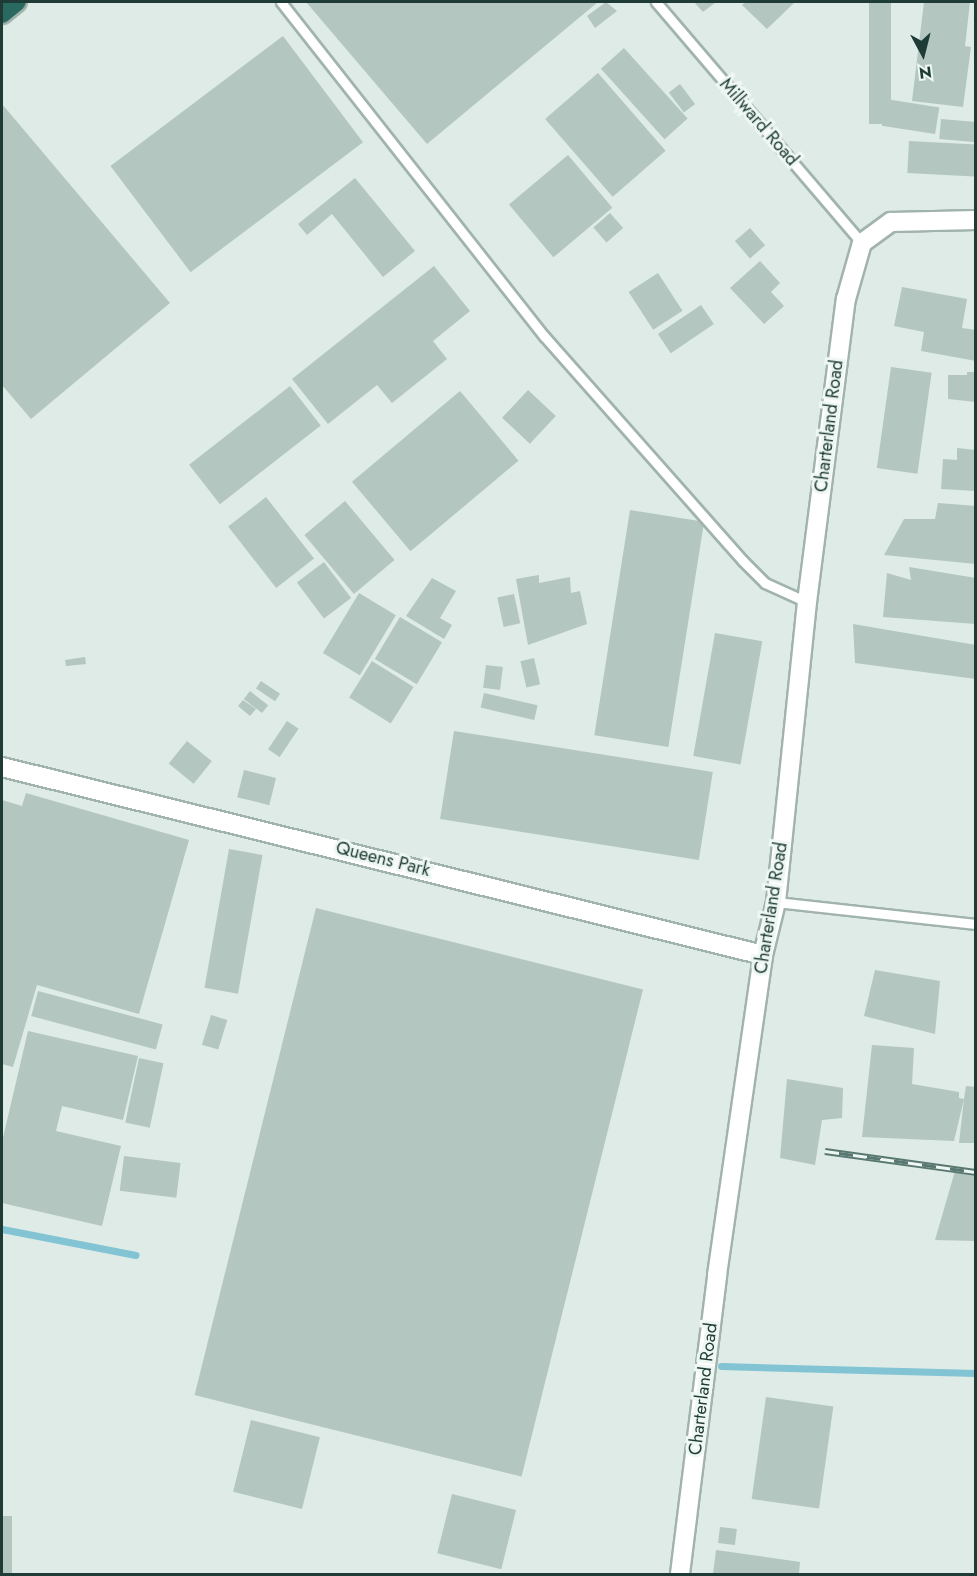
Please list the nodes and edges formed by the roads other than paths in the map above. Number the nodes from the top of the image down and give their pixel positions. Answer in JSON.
{"nodes":[{"id":1,"x":17,"y":2,"type":"edge"},
{"id":2,"x":281,"y":2,"type":"edge"},
{"id":3,"x":656,"y":2,"type":"edge"},
{"id":4,"x":2,"y":14,"type":"edge"},
{"id":5,"x":975,"y":220,"type":"edge"},
{"id":6,"x":862,"y":243,"type":"junction"},
{"id":7,"x":807,"y":602,"type":"junction"},
{"id":8,"x":2,"y":766,"type":"edge"},
{"id":9,"x":776,"y":902,"type":"junction"},
{"id":10,"x":975,"y":924,"type":"edge"},
{"id":11,"x":763,"y":954,"type":"junction"},
{"id":12,"x":680,"y":1575,"type":"edge"}],
"edges":[{"from":1,"to":4,"type":"highway"},
{"from":2,"to":7,"type":"lane"},
{"from":3,"to":6,"type":"lane","name":"Millward Road"},
{"from":5,"to":6,"type":"street"},
{"from":6,"to":7,"type":"street","name":"Charterland Road"},
{"from":7,"to":9,"type":"street","name":"Charterland Road"},
{"from":8,"to":11,"type":"street","name":"Queens Park"},
{"from":9,"to":10,"type":"lane"},
{"from":9,"to":11,"type":"street","name":"Charterland Road"},
{"from":11,"to":12,"type":"street","name":"Charterland Road"}]}
